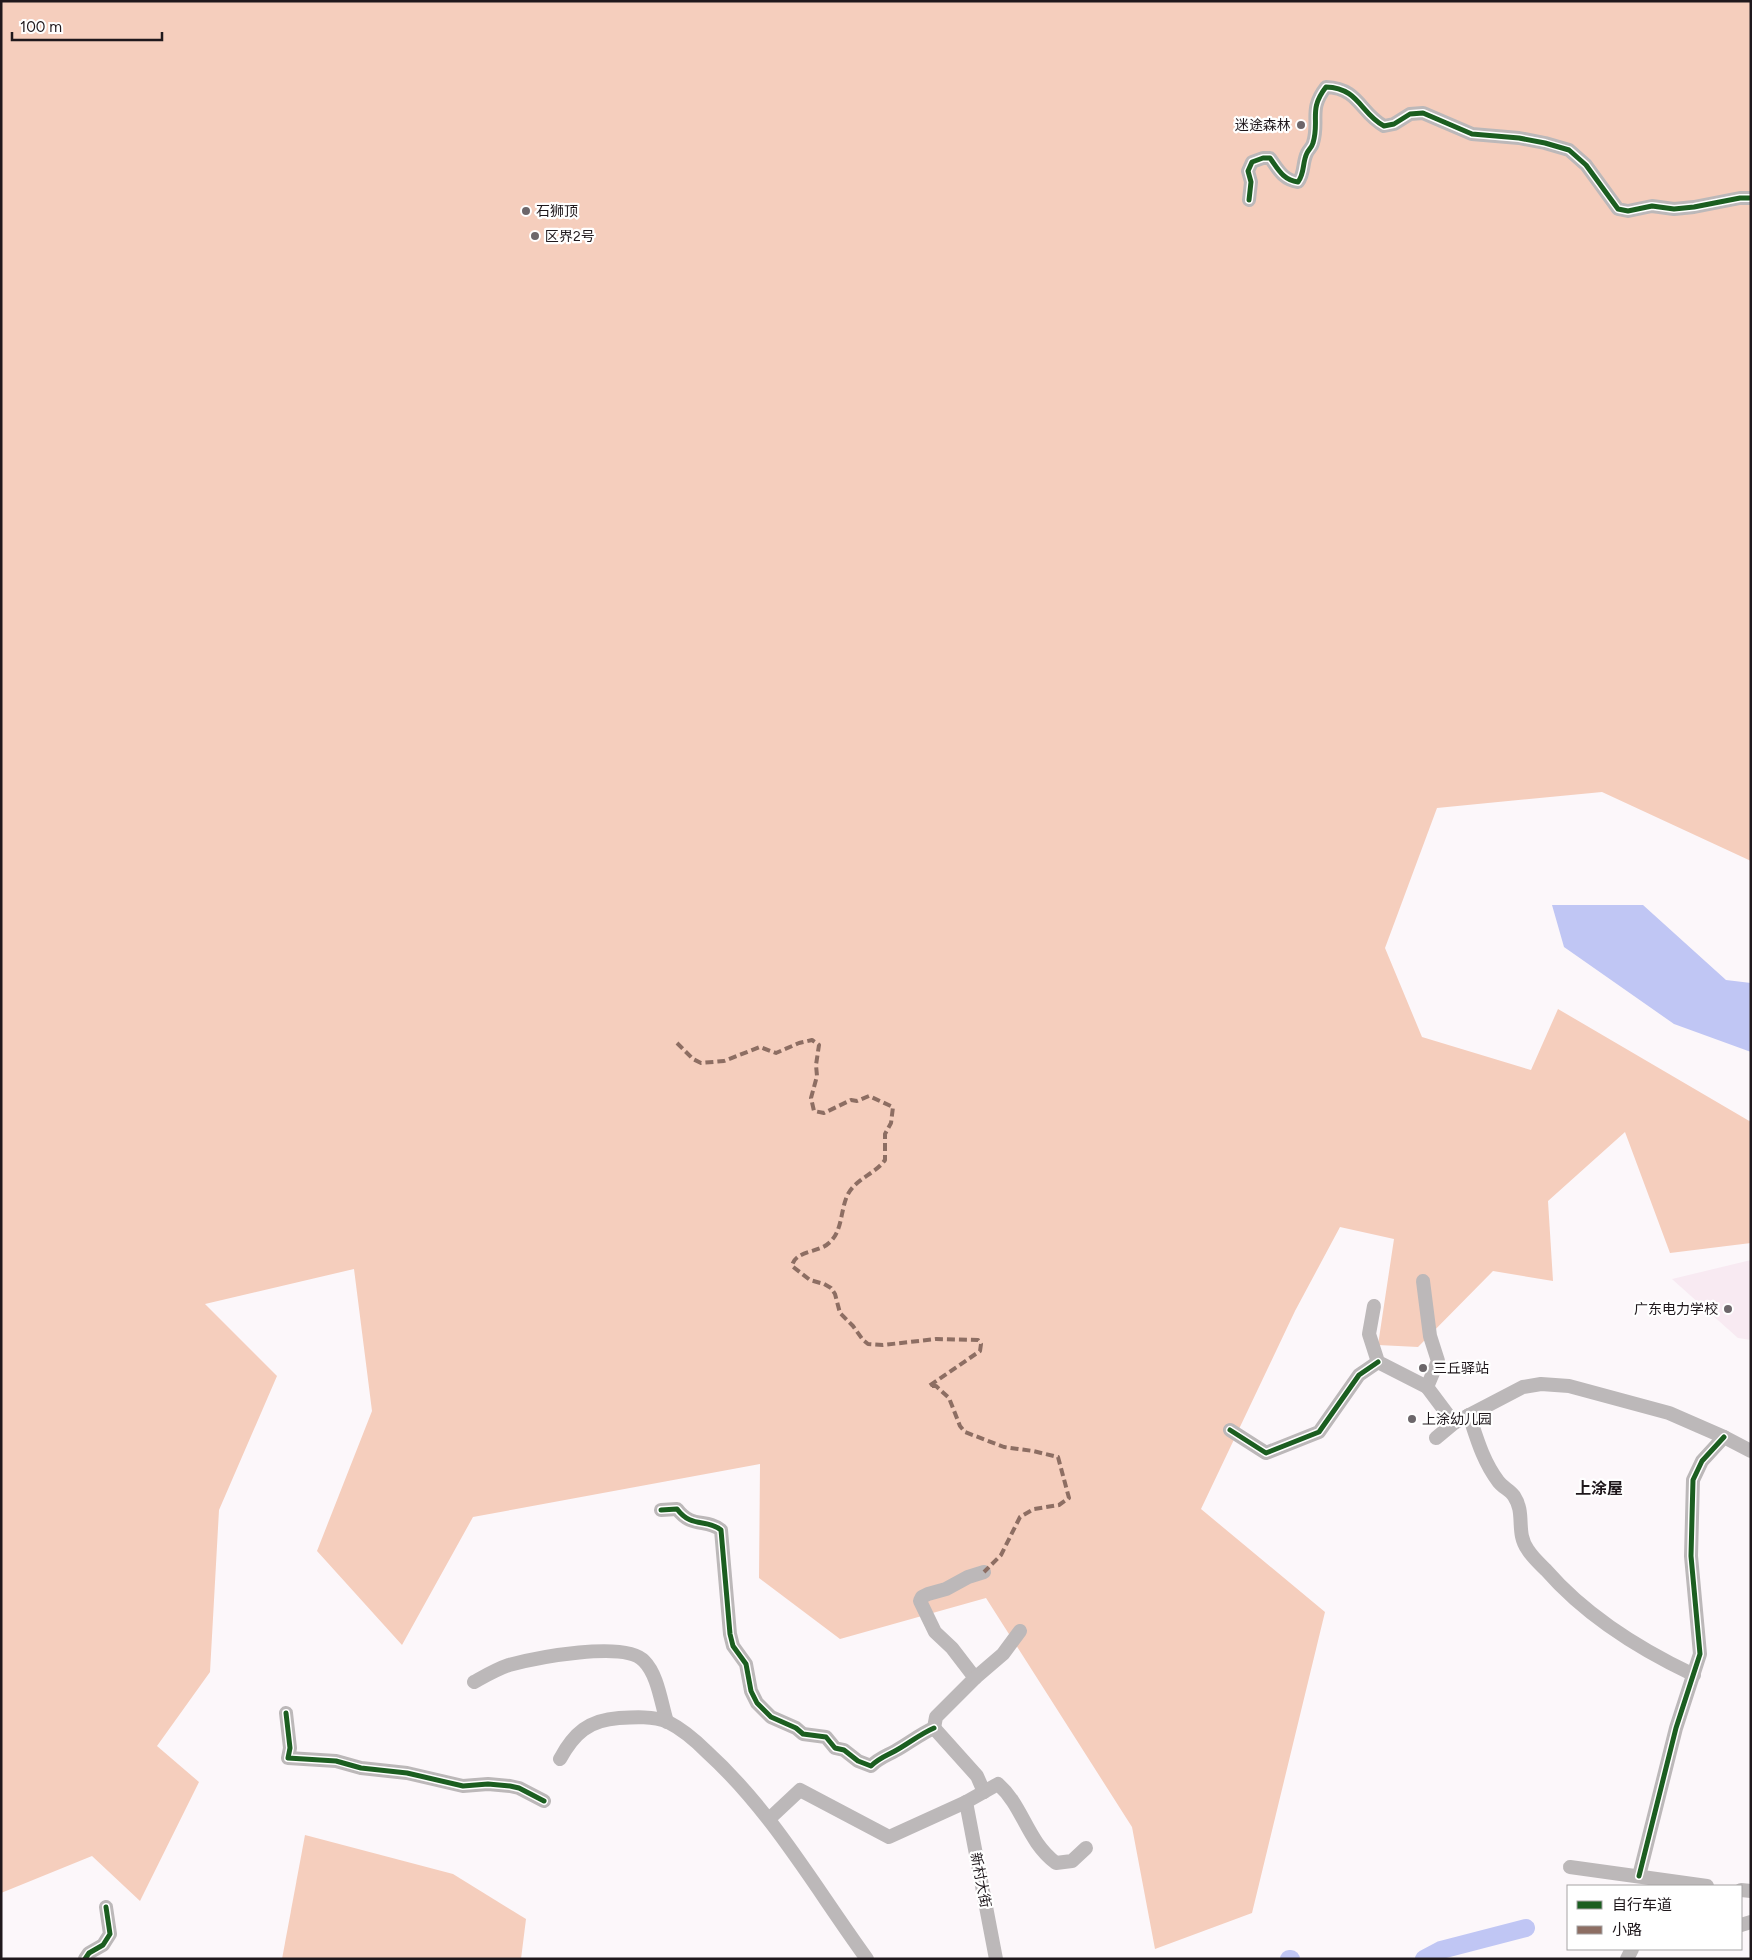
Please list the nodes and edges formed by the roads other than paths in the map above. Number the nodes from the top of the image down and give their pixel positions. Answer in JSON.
{"nodes":[{"id":1,"x":1751,"y":198,"type":"edge"},
{"id":2,"x":1249,"y":200,"type":"dead end"},
{"id":3,"x":1423,"y":1281,"type":"dead end"},
{"id":4,"x":1374,"y":1306,"type":"dead end"},
{"id":5,"x":1378,"y":1362,"type":"junction"},
{"id":6,"x":1427,"y":1387,"type":"junction"},
{"id":7,"x":1469,"y":1415,"type":"junction"},
{"id":8,"x":1454,"y":1423,"type":"junction"},
{"id":9,"x":1230,"y":1430,"type":"dead end"},
{"id":10,"x":1724,"y":1437,"type":"junction"},
{"id":11,"x":1436,"y":1438,"type":"dead end"},
{"id":12,"x":1751,"y":1451,"type":"edge"},
{"id":13,"x":661,"y":1510,"type":"dead end"},
{"id":14,"x":984,"y":1572,"type":"dead end"},
{"id":15,"x":1020,"y":1631,"type":"dead end"},
{"id":16,"x":1694,"y":1675,"type":"junction"},
{"id":17,"x":975,"y":1678,"type":"junction"},
{"id":18,"x":474,"y":1682,"type":"dead end"},
{"id":19,"x":286,"y":1713,"type":"dead end"},
{"id":20,"x":667,"y":1722,"type":"junction"},
{"id":21,"x":934,"y":1728,"type":"junction"},
{"id":22,"x":560,"y":1758,"type":"dead end"},
{"id":23,"x":984,"y":1792,"type":"junction"},
{"id":24,"x":544,"y":1801,"type":"dead end"},
{"id":25,"x":966,"y":1802,"type":"junction"},
{"id":26,"x":769,"y":1819,"type":"junction"},
{"id":27,"x":1086,"y":1848,"type":"dead end"},
{"id":28,"x":1570,"y":1867,"type":"dead end"},
{"id":29,"x":1639,"y":1876,"type":"junction"},
{"id":30,"x":1700,"y":1885,"type":"edge"},
{"id":31,"x":106,"y":1908,"type":"dead end"},
{"id":32,"x":85,"y":1959,"type":"edge"},
{"id":33,"x":867,"y":1959,"type":"edge"},
{"id":34,"x":996,"y":1959,"type":"edge"}],
"edges":[{"from":1,"to":2,"type":"street"},
{"from":3,"to":6,"type":"street"},
{"from":4,"to":5,"type":"street"},
{"from":5,"to":6,"type":"street"},
{"from":5,"to":9,"type":"street"},
{"from":6,"to":8,"type":"street"},
{"from":7,"to":8,"type":"street"},
{"from":7,"to":10,"type":"street"},
{"from":7,"to":16,"type":"street"},
{"from":8,"to":11,"type":"street"},
{"from":10,"to":12,"type":"street"},
{"from":10,"to":16,"type":"street"},
{"from":13,"to":21,"type":"street"},
{"from":14,"to":17,"type":"street"},
{"from":15,"to":17,"type":"street"},
{"from":16,"to":29,"type":"street"},
{"from":17,"to":21,"type":"street"},
{"from":18,"to":20,"type":"street"},
{"from":19,"to":24,"type":"street"},
{"from":20,"to":22,"type":"street"},
{"from":20,"to":26,"type":"street"},
{"from":21,"to":23,"type":"street"},
{"from":23,"to":25,"type":"street"},
{"from":23,"to":27,"type":"street"},
{"from":25,"to":26,"type":"street"},
{"from":25,"to":34,"type":"street","name":"新村大街"},
{"from":26,"to":33,"type":"street"},
{"from":28,"to":29,"type":"street"},
{"from":29,"to":30,"type":"street"},
{"from":31,"to":32,"type":"street"}]}
